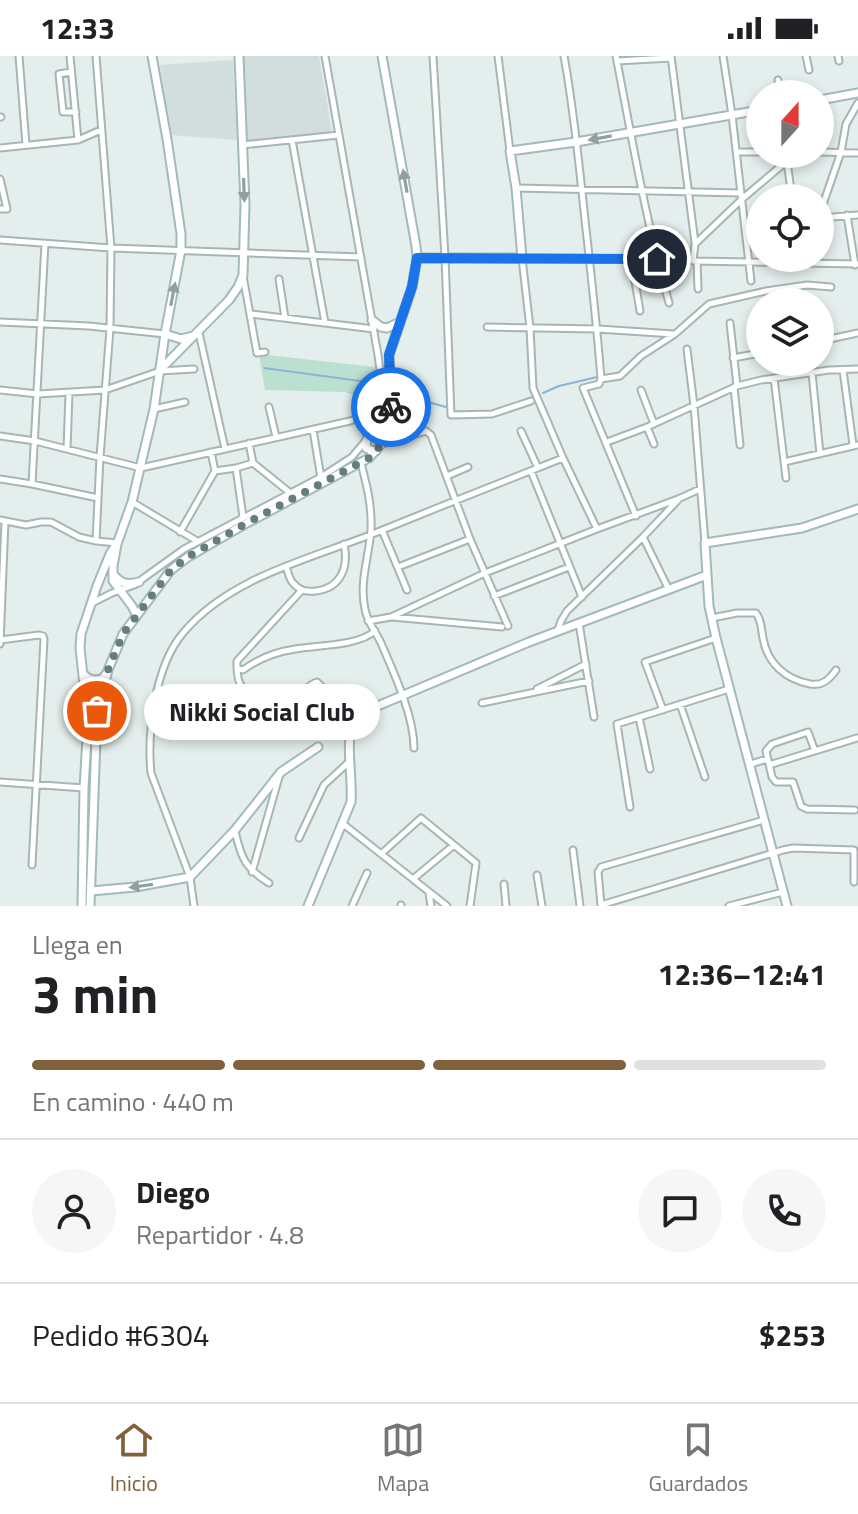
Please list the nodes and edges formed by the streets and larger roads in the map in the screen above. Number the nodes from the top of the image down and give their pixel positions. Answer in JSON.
{"nodes":[{"id":1,"x":19,"y":56,"type":"edge"},
{"id":2,"x":70,"y":56,"type":"edge"},
{"id":3,"x":96,"y":56,"type":"edge"},
{"id":4,"x":152,"y":56,"type":"edge"},
{"id":5,"x":239,"y":56,"type":"edge"},
{"id":6,"x":325,"y":56,"type":"edge"},
{"id":7,"x":382,"y":56,"type":"edge"},
{"id":8,"x":433,"y":56,"type":"edge"},
{"id":9,"x":498,"y":56,"type":"edge"},
{"id":10,"x":564,"y":56,"type":"edge"},
{"id":11,"x":723,"y":56,"type":"edge"},
{"id":12,"x":806,"y":56,"type":"edge"},
{"id":13,"x":671,"y":57,"type":"edge"},
{"id":14,"x":616,"y":59,"type":"edge"},
{"id":15,"x":809,"y":70,"type":"dead end"},
{"id":16,"x":71,"y":72,"type":"junction"},
{"id":17,"x":858,"y":93,"type":"edge"},
{"id":18,"x":834,"y":97,"type":"edge"},
{"id":19,"x":858,"y":103,"type":"edge"},
{"id":20,"x":76,"y":112,"type":"junction"},
{"id":21,"x":746,"y":112,"type":"edge"},
{"id":22,"x":732,"y":115,"type":"junction"},
{"id":23,"x":679,"y":125,"type":"junction"},
{"id":24,"x":101,"y":130,"type":"junction"},
{"id":25,"x":631,"y":133,"type":"junction"},
{"id":26,"x":339,"y":135,"type":"junction"},
{"id":27,"x":78,"y":140,"type":"junction"},
{"id":28,"x":292,"y":140,"type":"junction"},
{"id":29,"x":576,"y":142,"type":"junction"},
{"id":30,"x":26,"y":145,"type":"junction"},
{"id":31,"x":242,"y":145,"type":"junction"},
{"id":32,"x":0,"y":148,"type":"edge"},
{"id":33,"x":510,"y":151,"type":"junction"},
{"id":34,"x":737,"y":152,"type":"junction"},
{"id":35,"x":746,"y":152,"type":"edge"},
{"id":36,"x":834,"y":152,"type":"edge"},
{"id":37,"x":841,"y":152,"type":"junction"},
{"id":38,"x":858,"y":153,"type":"edge"},
{"id":39,"x":774,"y":168,"type":"edge"},
{"id":40,"x":0,"y":179,"type":"edge"},
{"id":41,"x":830,"y":184,"type":"edge"},
{"id":42,"x":516,"y":188,"type":"junction"},
{"id":43,"x":582,"y":190,"type":"junction"},
{"id":44,"x":642,"y":191,"type":"junction"},
{"id":45,"x":689,"y":192,"type":"junction"},
{"id":46,"x":742,"y":196,"type":"junction"},
{"id":47,"x":4,"y":209,"type":"edge"},
{"id":48,"x":834,"y":215,"type":"edge"},
{"id":49,"x":847,"y":215,"type":"junction"},
{"id":50,"x":858,"y":215,"type":"edge"},
{"id":51,"x":745,"y":228,"type":"joint"},
{"id":52,"x":746,"y":237,"type":"edge"},
{"id":53,"x":0,"y":240,"type":"edge"},
{"id":54,"x":45,"y":243,"type":"junction"},
{"id":55,"x":695,"y":244,"type":"junction"},
{"id":56,"x":111,"y":248,"type":"junction"},
{"id":57,"x":181,"y":250,"type":"junction"},
{"id":58,"x":243,"y":252,"type":"junction"},
{"id":59,"x":313,"y":255,"type":"junction"},
{"id":60,"x":361,"y":257,"type":"junction"},
{"id":61,"x":445,"y":257,"type":"junction"},
{"id":62,"x":417,"y":258,"type":"junction"},
{"id":63,"x":522,"y":258,"type":"junction"},
{"id":64,"x":590,"y":258,"type":"junction"},
{"id":65,"x":631,"y":258,"type":"junction"},
{"id":66,"x":657,"y":259,"type":"junction"},
{"id":67,"x":695,"y":261,"type":"junction"},
{"id":68,"x":746,"y":263,"type":"edge"},
{"id":69,"x":834,"y":264,"type":"edge"},
{"id":70,"x":856,"y":264,"type":"edge"},
{"id":71,"x":750,"y":272,"type":"edge"},
{"id":72,"x":243,"y":275,"type":"junction"},
{"id":73,"x":279,"y":279,"type":"dead end"},
{"id":74,"x":751,"y":281,"type":"dead end"},
{"id":75,"x":831,"y":287,"type":"dead end"},
{"id":76,"x":698,"y":289,"type":"dead end"},
{"id":77,"x":669,"y":303,"type":"dead end"},
{"id":78,"x":640,"y":311,"type":"dead end"},
{"id":79,"x":251,"y":314,"type":"junction"},
{"id":80,"x":285,"y":318,"type":"junction"},
{"id":81,"x":372,"y":320,"type":"junction"},
{"id":82,"x":400,"y":321,"type":"junction"},
{"id":83,"x":0,"y":322,"type":"edge"},
{"id":84,"x":325,"y":323,"type":"junction"},
{"id":85,"x":730,"y":323,"type":"dead end"},
{"id":86,"x":42,"y":324,"type":"junction"},
{"id":87,"x":487,"y":327,"type":"dead end"},
{"id":88,"x":530,"y":328,"type":"junction"},
{"id":89,"x":110,"y":329,"type":"junction"},
{"id":90,"x":374,"y":329,"type":"junction"},
{"id":91,"x":598,"y":329,"type":"junction"},
{"id":92,"x":858,"y":333,"type":"edge"},
{"id":93,"x":165,"y":334,"type":"junction"},
{"id":94,"x":197,"y":334,"type":"junction"},
{"id":95,"x":675,"y":334,"type":"junction"},
{"id":96,"x":834,"y":338,"type":"edge"},
{"id":97,"x":687,"y":349,"type":"dead end"},
{"id":98,"x":265,"y":352,"type":"dead end"},
{"id":99,"x":746,"y":356,"type":"edge"},
{"id":100,"x":733,"y":358,"type":"junction"},
{"id":101,"x":194,"y":369,"type":"dead end"},
{"id":102,"x":858,"y":369,"type":"edge"},
{"id":103,"x":843,"y":370,"type":"junction"},
{"id":104,"x":160,"y":371,"type":"junction"},
{"id":105,"x":834,"y":371,"type":"edge"},
{"id":106,"x":789,"y":376,"type":"edge"},
{"id":107,"x":812,"y":376,"type":"edge"},
{"id":108,"x":774,"y":378,"type":"junction"},
{"id":109,"x":601,"y":379,"type":"junction"},
{"id":110,"x":736,"y":387,"type":"junction"},
{"id":111,"x":0,"y":390,"type":"edge"},
{"id":112,"x":105,"y":390,"type":"junction"},
{"id":113,"x":641,"y":390,"type":"dead end"},
{"id":114,"x":69,"y":393,"type":"junction"},
{"id":115,"x":38,"y":394,"type":"junction"},
{"id":116,"x":531,"y":401,"type":"dead end"},
{"id":117,"x":185,"y":402,"type":"dead end"},
{"id":118,"x":694,"y":406,"type":"junction"},
{"id":119,"x":269,"y":407,"type":"dead end"},
{"id":120,"x":154,"y":409,"type":"junction"},
{"id":121,"x":378,"y":411,"type":"junction"},
{"id":122,"x":392,"y":415,"type":"junction"},
{"id":123,"x":650,"y":425,"type":"junction"},
{"id":124,"x":313,"y":430,"type":"junction"},
{"id":125,"x":521,"y":431,"type":"dead end"},
{"id":126,"x":0,"y":436,"type":"edge"},
{"id":127,"x":276,"y":437,"type":"junction"},
{"id":128,"x":399,"y":438,"type":"junction"},
{"id":129,"x":367,"y":439,"type":"junction"},
{"id":130,"x":35,"y":441,"type":"junction"},
{"id":131,"x":607,"y":442,"type":"junction"},
{"id":132,"x":249,"y":443,"type":"junction"},
{"id":133,"x":654,"y":444,"type":"dead end"},
{"id":134,"x":740,"y":445,"type":"dead end"},
{"id":135,"x":856,"y":445,"type":"edge"},
{"id":136,"x":379,"y":448,"type":"junction"},
{"id":137,"x":67,"y":449,"type":"junction"},
{"id":138,"x":225,"y":449,"type":"junction"},
{"id":139,"x":211,"y":452,"type":"junction"},
{"id":140,"x":820,"y":454,"type":"junction"},
{"id":141,"x":100,"y":457,"type":"junction"},
{"id":142,"x":563,"y":458,"type":"junction"},
{"id":143,"x":784,"y":462,"type":"junction"},
{"id":144,"x":253,"y":463,"type":"junction"},
{"id":145,"x":361,"y":463,"type":"junction"},
{"id":146,"x":468,"y":467,"type":"dead end"},
{"id":147,"x":141,"y":468,"type":"junction"},
{"id":148,"x":236,"y":468,"type":"junction"},
{"id":149,"x":534,"y":469,"type":"junction"},
{"id":150,"x":215,"y":471,"type":"junction"},
{"id":151,"x":447,"y":476,"type":"junction"},
{"id":152,"x":786,"y":478,"type":"dead end"},
{"id":153,"x":0,"y":479,"type":"edge"},
{"id":154,"x":322,"y":480,"type":"junction"},
{"id":155,"x":32,"y":484,"type":"junction"},
{"id":156,"x":700,"y":489,"type":"junction"},
{"id":157,"x":289,"y":493,"type":"junction"},
{"id":158,"x":98,"y":498,"type":"junction"},
{"id":159,"x":678,"y":499,"type":"junction"},
{"id":160,"x":455,"y":500,"type":"junction"},
{"id":161,"x":132,"y":502,"type":"junction"},
{"id":162,"x":858,"y":509,"type":"edge"},
{"id":163,"x":636,"y":516,"type":"junction"},
{"id":164,"x":243,"y":517,"type":"junction"},
{"id":165,"x":2,"y":520,"type":"edge"},
{"id":166,"x":597,"y":529,"type":"junction"},
{"id":167,"x":382,"y":530,"type":"junction"},
{"id":168,"x":180,"y":532,"type":"junction"},
{"id":169,"x":371,"y":534,"type":"junction"},
{"id":170,"x":643,"y":537,"type":"junction"},
{"id":171,"x":470,"y":539,"type":"junction"},
{"id":172,"x":96,"y":541,"type":"junction"},
{"id":173,"x":198,"y":542,"type":"junction"},
{"id":174,"x":117,"y":543,"type":"junction"},
{"id":175,"x":561,"y":543,"type":"junction"},
{"id":176,"x":705,"y":543,"type":"junction"},
{"id":177,"x":344,"y":544,"type":"junction"},
{"id":178,"x":286,"y":566,"type":"junction"},
{"id":179,"x":398,"y":567,"type":"junction"},
{"id":180,"x":569,"y":567,"type":"junction"},
{"id":181,"x":112,"y":573,"type":"junction"},
{"id":182,"x":485,"y":573,"type":"junction"},
{"id":183,"x":707,"y":575,"type":"junction"},
{"id":184,"x":139,"y":582,"type":"junction"},
{"id":185,"x":407,"y":590,"type":"dead end"},
{"id":186,"x":669,"y":590,"type":"junction"},
{"id":187,"x":120,"y":591,"type":"junction"},
{"id":188,"x":301,"y":591,"type":"junction"},
{"id":189,"x":494,"y":596,"type":"junction"},
{"id":190,"x":582,"y":597,"type":"junction"},
{"id":191,"x":92,"y":603,"type":"junction"},
{"id":192,"x":136,"y":614,"type":"junction"},
{"id":193,"x":391,"y":617,"type":"junction"},
{"id":194,"x":712,"y":618,"type":"junction"},
{"id":195,"x":368,"y":621,"type":"junction"},
{"id":196,"x":579,"y":623,"type":"junction"},
{"id":197,"x":558,"y":630,"type":"junction"},
{"id":198,"x":375,"y":631,"type":"junction"},
{"id":199,"x":716,"y":638,"type":"junction"},
{"id":200,"x":0,"y":642,"type":"edge"},
{"id":201,"x":586,"y":664,"type":"junction"},
{"id":202,"x":237,"y":668,"type":"junction"},
{"id":203,"x":108,"y":670,"type":"junction"},
{"id":204,"x":836,"y":670,"type":"dead end"},
{"id":205,"x":83,"y":674,"type":"junction"},
{"id":206,"x":589,"y":681,"type":"junction"},
{"id":207,"x":729,"y":689,"type":"junction"},
{"id":208,"x":531,"y":693,"type":"junction"},
{"id":209,"x":265,"y":695,"type":"junction"},
{"id":210,"x":402,"y":696,"type":"junction"},
{"id":211,"x":338,"y":702,"type":"junction"},
{"id":212,"x":482,"y":703,"type":"dead end"},
{"id":213,"x":680,"y":704,"type":"junction"},
{"id":214,"x":663,"y":710,"type":"junction"},
{"id":215,"x":349,"y":712,"type":"dead end"},
{"id":216,"x":594,"y":717,"type":"dead end"},
{"id":217,"x":639,"y":717,"type":"junction"},
{"id":218,"x":320,"y":721,"type":"dead end"},
{"id":219,"x":246,"y":724,"type":"dead end"},
{"id":220,"x":857,"y":738,"type":"edge"},
{"id":221,"x":318,"y":747,"type":"dead end"},
{"id":222,"x":414,"y":748,"type":"dead end"},
{"id":223,"x":815,"y":751,"type":"junction"},
{"id":224,"x":351,"y":760,"type":"junction"},
{"id":225,"x":768,"y":762,"type":"junction"},
{"id":226,"x":751,"y":764,"type":"junction"},
{"id":227,"x":650,"y":769,"type":"dead end"},
{"id":228,"x":281,"y":772,"type":"junction"},
{"id":229,"x":705,"y":777,"type":"dead end"},
{"id":230,"x":0,"y":782,"type":"edge"},
{"id":231,"x":36,"y":785,"type":"junction"},
{"id":232,"x":84,"y":788,"type":"junction"},
{"id":233,"x":630,"y":807,"type":"dead end"},
{"id":234,"x":855,"y":810,"type":"dead end"},
{"id":235,"x":764,"y":820,"type":"junction"},
{"id":236,"x":342,"y":823,"type":"junction"},
{"id":237,"x":235,"y":830,"type":"junction"},
{"id":238,"x":299,"y":838,"type":"dead end"},
{"id":239,"x":454,"y":845,"type":"junction"},
{"id":240,"x":573,"y":850,"type":"dead end"},
{"id":241,"x":381,"y":854,"type":"junction"},
{"id":242,"x":772,"y":854,"type":"junction"},
{"id":243,"x":32,"y":865,"type":"dead end"},
{"id":244,"x":252,"y":872,"type":"junction"},
{"id":245,"x":367,"y":873,"type":"dead end"},
{"id":246,"x":537,"y":875,"type":"dead end"},
{"id":247,"x":190,"y":877,"type":"junction"},
{"id":248,"x":413,"y":879,"type":"junction"},
{"id":249,"x":854,"y":882,"type":"dead end"},
{"id":250,"x":269,"y":883,"type":"dead end"},
{"id":251,"x":504,"y":884,"type":"dead end"},
{"id":252,"x":91,"y":891,"type":"junction"},
{"id":253,"x":429,"y":892,"type":"junction"},
{"id":254,"x":783,"y":892,"type":"junction"},
{"id":255,"x":602,"y":905,"type":"edge"},
{"id":256,"x":82,"y":906,"type":"edge"},
{"id":257,"x":90,"y":906,"type":"edge"},
{"id":258,"x":194,"y":906,"type":"edge"},
{"id":259,"x":308,"y":906,"type":"edge"},
{"id":260,"x":352,"y":906,"type":"edge"},
{"id":261,"x":431,"y":906,"type":"edge"},
{"id":262,"x":447,"y":906,"type":"edge"},
{"id":263,"x":470,"y":906,"type":"edge"},
{"id":264,"x":506,"y":906,"type":"edge"},
{"id":265,"x":542,"y":906,"type":"edge"},
{"id":266,"x":580,"y":906,"type":"edge"},
{"id":267,"x":729,"y":906,"type":"edge"},
{"id":268,"x":787,"y":906,"type":"edge"}],
"edges":[{"from":1,"to":30,"type":"street"},
{"from":2,"to":16,"type":"street"},
{"from":3,"to":24,"type":"street"},
{"from":4,"to":57,"type":"street"},
{"from":5,"to":31,"type":"street"},
{"from":6,"to":26,"type":"street"},
{"from":62,"to":7,"type":"street","one_way":true},
{"from":8,"to":61,"type":"street"},
{"from":9,"to":33,"type":"street"},
{"from":10,"to":29,"type":"street"},
{"from":11,"to":22,"type":"street"},
{"from":12,"to":15,"type":"street"},
{"from":13,"to":14,"type":"street"},
{"from":13,"to":23,"type":"street"},
{"from":14,"to":25,"type":"street"},
{"from":16,"to":20,"type":"street"},
{"from":16,"to":20,"type":"street"},
{"from":17,"to":18,"type":"street"},
{"from":19,"to":37,"type":"street"},
{"from":20,"to":27,"type":"street"},
{"from":21,"to":22,"type":"street"},
{"from":22,"to":23,"type":"street"},
{"from":22,"to":34,"type":"street"},
{"from":23,"to":25,"type":"street"},
{"from":23,"to":45,"type":"street"},
{"from":24,"to":27,"type":"street"},
{"from":24,"to":56,"type":"street"},
{"from":25,"to":29,"type":"street","one_way":true},
{"from":25,"to":44,"type":"street"},
{"from":26,"to":28,"type":"street"},
{"from":26,"to":60,"type":"street"},
{"from":27,"to":30,"type":"street"},
{"from":28,"to":31,"type":"street"},
{"from":28,"to":59,"type":"street"},
{"from":29,"to":33,"type":"street"},
{"from":29,"to":43,"type":"street"},
{"from":30,"to":32,"type":"street"},
{"from":31,"to":58,"type":"street","one_way":true},
{"from":33,"to":42,"type":"street"},
{"from":34,"to":35,"type":"street"},
{"from":34,"to":46,"type":"street"},
{"from":36,"to":37,"type":"street"},
{"from":37,"to":38,"type":"street"},
{"from":37,"to":41,"type":"street"},
{"from":39,"to":46,"type":"street"},
{"from":40,"to":47,"type":"street"},
{"from":42,"to":43,"type":"street"},
{"from":42,"to":63,"type":"street"},
{"from":43,"to":44,"type":"street"},
{"from":43,"to":64,"type":"street"},
{"from":44,"to":45,"type":"street"},
{"from":44,"to":66,"type":"street"},
{"from":45,"to":46,"type":"street"},
{"from":45,"to":55,"type":"street"},
{"from":46,"to":51,"type":"street"},
{"from":46,"to":55,"type":"street"},
{"from":48,"to":49,"type":"street"},
{"from":49,"to":50,"type":"street"},
{"from":49,"to":70,"type":"street"},
{"from":51,"to":52,"type":"street"},
{"from":53,"to":54,"type":"street"},
{"from":54,"to":56,"type":"street"},
{"from":54,"to":86,"type":"street"},
{"from":55,"to":67,"type":"street"},
{"from":56,"to":57,"type":"street"},
{"from":56,"to":89,"type":"street"},
{"from":57,"to":58,"type":"street"},
{"from":93,"to":57,"type":"street","one_way":true},
{"from":58,"to":59,"type":"street"},
{"from":58,"to":72,"type":"street"},
{"from":59,"to":60,"type":"street"},
{"from":59,"to":84,"type":"street"},
{"from":60,"to":81,"type":"street"},
{"from":61,"to":62,"type":"street"},
{"from":61,"to":63,"type":"street"},
{"from":61,"to":116,"type":"street"},
{"from":62,"to":82,"type":"street"},
{"from":63,"to":64,"type":"street"},
{"from":63,"to":88,"type":"street"},
{"from":64,"to":65,"type":"street"},
{"from":64,"to":91,"type":"street"},
{"from":65,"to":66,"type":"street"},
{"from":65,"to":78,"type":"street"},
{"from":66,"to":77,"type":"street"},
{"from":67,"to":68,"type":"street"},
{"from":67,"to":76,"type":"street"},
{"from":69,"to":70,"type":"street"},
{"from":71,"to":74,"type":"street"},
{"from":72,"to":79,"type":"street"},
{"from":72,"to":94,"type":"street"},
{"from":73,"to":80,"type":"street"},
{"from":75,"to":95,"type":"street"},
{"from":79,"to":80,"type":"street"},
{"from":79,"to":98,"type":"street"},
{"from":80,"to":84,"type":"street"},
{"from":81,"to":82,"type":"street"},
{"from":81,"to":90,"type":"street"},
{"from":82,"to":122,"type":"street"},
{"from":83,"to":86,"type":"street"},
{"from":84,"to":90,"type":"street"},
{"from":85,"to":100,"type":"street"},
{"from":86,"to":89,"type":"street"},
{"from":86,"to":115,"type":"street"},
{"from":87,"to":88,"type":"street"},
{"from":88,"to":91,"type":"street"},
{"from":88,"to":142,"type":"street"},
{"from":89,"to":93,"type":"street"},
{"from":89,"to":112,"type":"street"},
{"from":90,"to":121,"type":"street"},
{"from":91,"to":95,"type":"street"},
{"from":91,"to":109,"type":"street"},
{"from":92,"to":96,"type":"street"},
{"from":93,"to":94,"type":"street"},
{"from":93,"to":104,"type":"street"},
{"from":94,"to":104,"type":"street"},
{"from":94,"to":138,"type":"street"},
{"from":95,"to":109,"type":"street"},
{"from":97,"to":118,"type":"street"},
{"from":99,"to":100,"type":"street"},
{"from":100,"to":110,"type":"street"},
{"from":101,"to":104,"type":"street"},
{"from":102,"to":103,"type":"street"},
{"from":103,"to":105,"type":"street"},
{"from":103,"to":135,"type":"street"},
{"from":104,"to":112,"type":"street"},
{"from":104,"to":120,"type":"street"},
{"from":106,"to":108,"type":"street"},
{"from":107,"to":140,"type":"street"},
{"from":108,"to":110,"type":"street"},
{"from":108,"to":143,"type":"street"},
{"from":109,"to":131,"type":"street"},
{"from":110,"to":118,"type":"street"},
{"from":110,"to":134,"type":"street"},
{"from":111,"to":115,"type":"street"},
{"from":112,"to":114,"type":"street"},
{"from":112,"to":141,"type":"street"},
{"from":113,"to":123,"type":"street"},
{"from":114,"to":115,"type":"street"},
{"from":114,"to":137,"type":"street"},
{"from":115,"to":130,"type":"street"},
{"from":117,"to":120,"type":"street"},
{"from":118,"to":123,"type":"street"},
{"from":118,"to":156,"type":"street"},
{"from":119,"to":127,"type":"street"},
{"from":120,"to":147,"type":"street"},
{"from":121,"to":122,"type":"street"},
{"from":121,"to":124,"type":"street"},
{"from":121,"to":129,"type":"street"},
{"from":122,"to":128,"type":"street"},
{"from":122,"to":136,"type":"street"},
{"from":123,"to":131,"type":"street"},
{"from":123,"to":133,"type":"street"},
{"from":124,"to":127,"type":"street"},
{"from":124,"to":154,"type":"street"},
{"from":125,"to":149,"type":"street"},
{"from":126,"to":130,"type":"street"},
{"from":127,"to":132,"type":"street"},
{"from":128,"to":136,"type":"street"},
{"from":128,"to":151,"type":"street"},
{"from":129,"to":136,"type":"street"},
{"from":129,"to":154,"type":"street"},
{"from":130,"to":137,"type":"street"},
{"from":130,"to":155,"type":"street"},
{"from":131,"to":163,"type":"street"},
{"from":132,"to":138,"type":"street"},
{"from":132,"to":144,"type":"street"},
{"from":135,"to":140,"type":"street"},
{"from":136,"to":145,"type":"street"},
{"from":137,"to":141,"type":"street"},
{"from":138,"to":139,"type":"street"},
{"from":139,"to":147,"type":"street"},
{"from":139,"to":150,"type":"street"},
{"from":140,"to":143,"type":"street"},
{"from":141,"to":147,"type":"street"},
{"from":141,"to":158,"type":"street"},
{"from":142,"to":149,"type":"street"},
{"from":142,"to":166,"type":"street"},
{"from":143,"to":152,"type":"street"},
{"from":144,"to":148,"type":"street"},
{"from":144,"to":157,"type":"street"},
{"from":145,"to":154,"type":"street"},
{"from":145,"to":169,"type":"street"},
{"from":146,"to":151,"type":"street"},
{"from":147,"to":161,"type":"street"},
{"from":148,"to":150,"type":"street"},
{"from":148,"to":164,"type":"street"},
{"from":149,"to":160,"type":"street"},
{"from":149,"to":175,"type":"street"},
{"from":150,"to":168,"type":"street"},
{"from":151,"to":160,"type":"street"},
{"from":153,"to":155,"type":"street"},
{"from":154,"to":157,"type":"street"},
{"from":154,"to":192,"type":"street"},
{"from":155,"to":158,"type":"street"},
{"from":156,"to":159,"type":"street"},
{"from":156,"to":176,"type":"street"},
{"from":157,"to":164,"type":"street"},
{"from":158,"to":172,"type":"street"},
{"from":159,"to":163,"type":"street"},
{"from":159,"to":170,"type":"street"},
{"from":160,"to":167,"type":"street"},
{"from":160,"to":171,"type":"street"},
{"from":161,"to":168,"type":"street"},
{"from":161,"to":174,"type":"street"},
{"from":162,"to":176,"type":"street"},
{"from":163,"to":166,"type":"street"},
{"from":164,"to":173,"type":"street"},
{"from":165,"to":172,"type":"street"},
{"from":165,"to":200,"type":"street"},
{"from":166,"to":175,"type":"street"},
{"from":167,"to":169,"type":"street"},
{"from":167,"to":179,"type":"street"},
{"from":168,"to":173,"type":"street"},
{"from":169,"to":177,"type":"street"},
{"from":169,"to":195,"type":"street"},
{"from":170,"to":186,"type":"street"},
{"from":170,"to":190,"type":"street"},
{"from":171,"to":179,"type":"street"},
{"from":171,"to":182,"type":"street"},
{"from":172,"to":174,"type":"street"},
{"from":173,"to":184,"type":"street"},
{"from":174,"to":181,"type":"street"},
{"from":174,"to":191,"type":"street"},
{"from":175,"to":180,"type":"street"},
{"from":175,"to":182,"type":"street"},
{"from":176,"to":183,"type":"street"},
{"from":177,"to":178,"type":"street"},
{"from":177,"to":188,"type":"street"},
{"from":178,"to":188,"type":"street"},
{"from":178,"to":247,"type":"street"},
{"from":179,"to":185,"type":"street"},
{"from":180,"to":189,"type":"street"},
{"from":180,"to":190,"type":"street"},
{"from":181,"to":184,"type":"street"},
{"from":181,"to":187,"type":"street"},
{"from":182,"to":189,"type":"street"},
{"from":182,"to":193,"type":"street"},
{"from":183,"to":186,"type":"street"},
{"from":183,"to":194,"type":"street"},
{"from":184,"to":187,"type":"street"},
{"from":186,"to":196,"type":"street"},
{"from":187,"to":191,"type":"street"},
{"from":187,"to":192,"type":"street"},
{"from":188,"to":202,"type":"street"},
{"from":189,"to":193,"type":"street"},
{"from":190,"to":197,"type":"street"},
{"from":191,"to":205,"type":"street"},
{"from":192,"to":203,"type":"street"},
{"from":193,"to":195,"type":"street"},
{"from":194,"to":199,"type":"street"},
{"from":194,"to":204,"type":"street"},
{"from":195,"to":198,"type":"street"},
{"from":196,"to":197,"type":"street"},
{"from":196,"to":201,"type":"street"},
{"from":197,"to":210,"type":"street"},
{"from":198,"to":202,"type":"street"},
{"from":198,"to":210,"type":"street"},
{"from":199,"to":207,"type":"street"},
{"from":199,"to":214,"type":"street"},
{"from":200,"to":231,"type":"street"},
{"from":201,"to":206,"type":"street"},
{"from":201,"to":208,"type":"street"},
{"from":202,"to":209,"type":"street"},
{"from":203,"to":205,"type":"street"},
{"from":203,"to":252,"type":"street"},
{"from":205,"to":232,"type":"street"},
{"from":206,"to":208,"type":"street"},
{"from":206,"to":216,"type":"street"},
{"from":207,"to":213,"type":"street"},
{"from":207,"to":226,"type":"street"},
{"from":208,"to":212,"type":"street"},
{"from":209,"to":211,"type":"street"},
{"from":209,"to":219,"type":"street"},
{"from":210,"to":222,"type":"street"},
{"from":210,"to":224,"type":"street"},
{"from":211,"to":215,"type":"street"},
{"from":211,"to":218,"type":"street"},
{"from":213,"to":214,"type":"street"},
{"from":213,"to":229,"type":"street"},
{"from":214,"to":217,"type":"street"},
{"from":217,"to":227,"type":"street"},
{"from":217,"to":233,"type":"street"},
{"from":220,"to":223,"type":"street"},
{"from":221,"to":228,"type":"street"},
{"from":223,"to":225,"type":"street"},
{"from":223,"to":225,"type":"street"},
{"from":224,"to":236,"type":"street"},
{"from":224,"to":238,"type":"street"},
{"from":225,"to":226,"type":"street"},
{"from":225,"to":234,"type":"street"},
{"from":226,"to":235,"type":"street"},
{"from":228,"to":237,"type":"street"},
{"from":228,"to":244,"type":"street"},
{"from":230,"to":231,"type":"street"},
{"from":231,"to":232,"type":"street"},
{"from":231,"to":243,"type":"street"},
{"from":232,"to":256,"type":"street"},
{"from":235,"to":242,"type":"street"},
{"from":235,"to":255,"type":"street"},
{"from":236,"to":241,"type":"street"},
{"from":236,"to":259,"type":"street"},
{"from":237,"to":244,"type":"street"},
{"from":237,"to":247,"type":"street"},
{"from":239,"to":241,"type":"street"},
{"from":239,"to":248,"type":"street"},
{"from":239,"to":263,"type":"street"},
{"from":240,"to":266,"type":"street"},
{"from":241,"to":248,"type":"street"},
{"from":242,"to":249,"type":"street"},
{"from":242,"to":254,"type":"street"},
{"from":242,"to":255,"type":"street"},
{"from":244,"to":250,"type":"street"},
{"from":245,"to":260,"type":"street"},
{"from":246,"to":265,"type":"street"},
{"from":247,"to":252,"type":"street","one_way":true},
{"from":247,"to":258,"type":"street"},
{"from":248,"to":253,"type":"street"},
{"from":251,"to":264,"type":"street"},
{"from":252,"to":257,"type":"street"},
{"from":253,"to":261,"type":"street"},
{"from":253,"to":262,"type":"street"},
{"from":254,"to":267,"type":"street"},
{"from":254,"to":268,"type":"street"}]}
